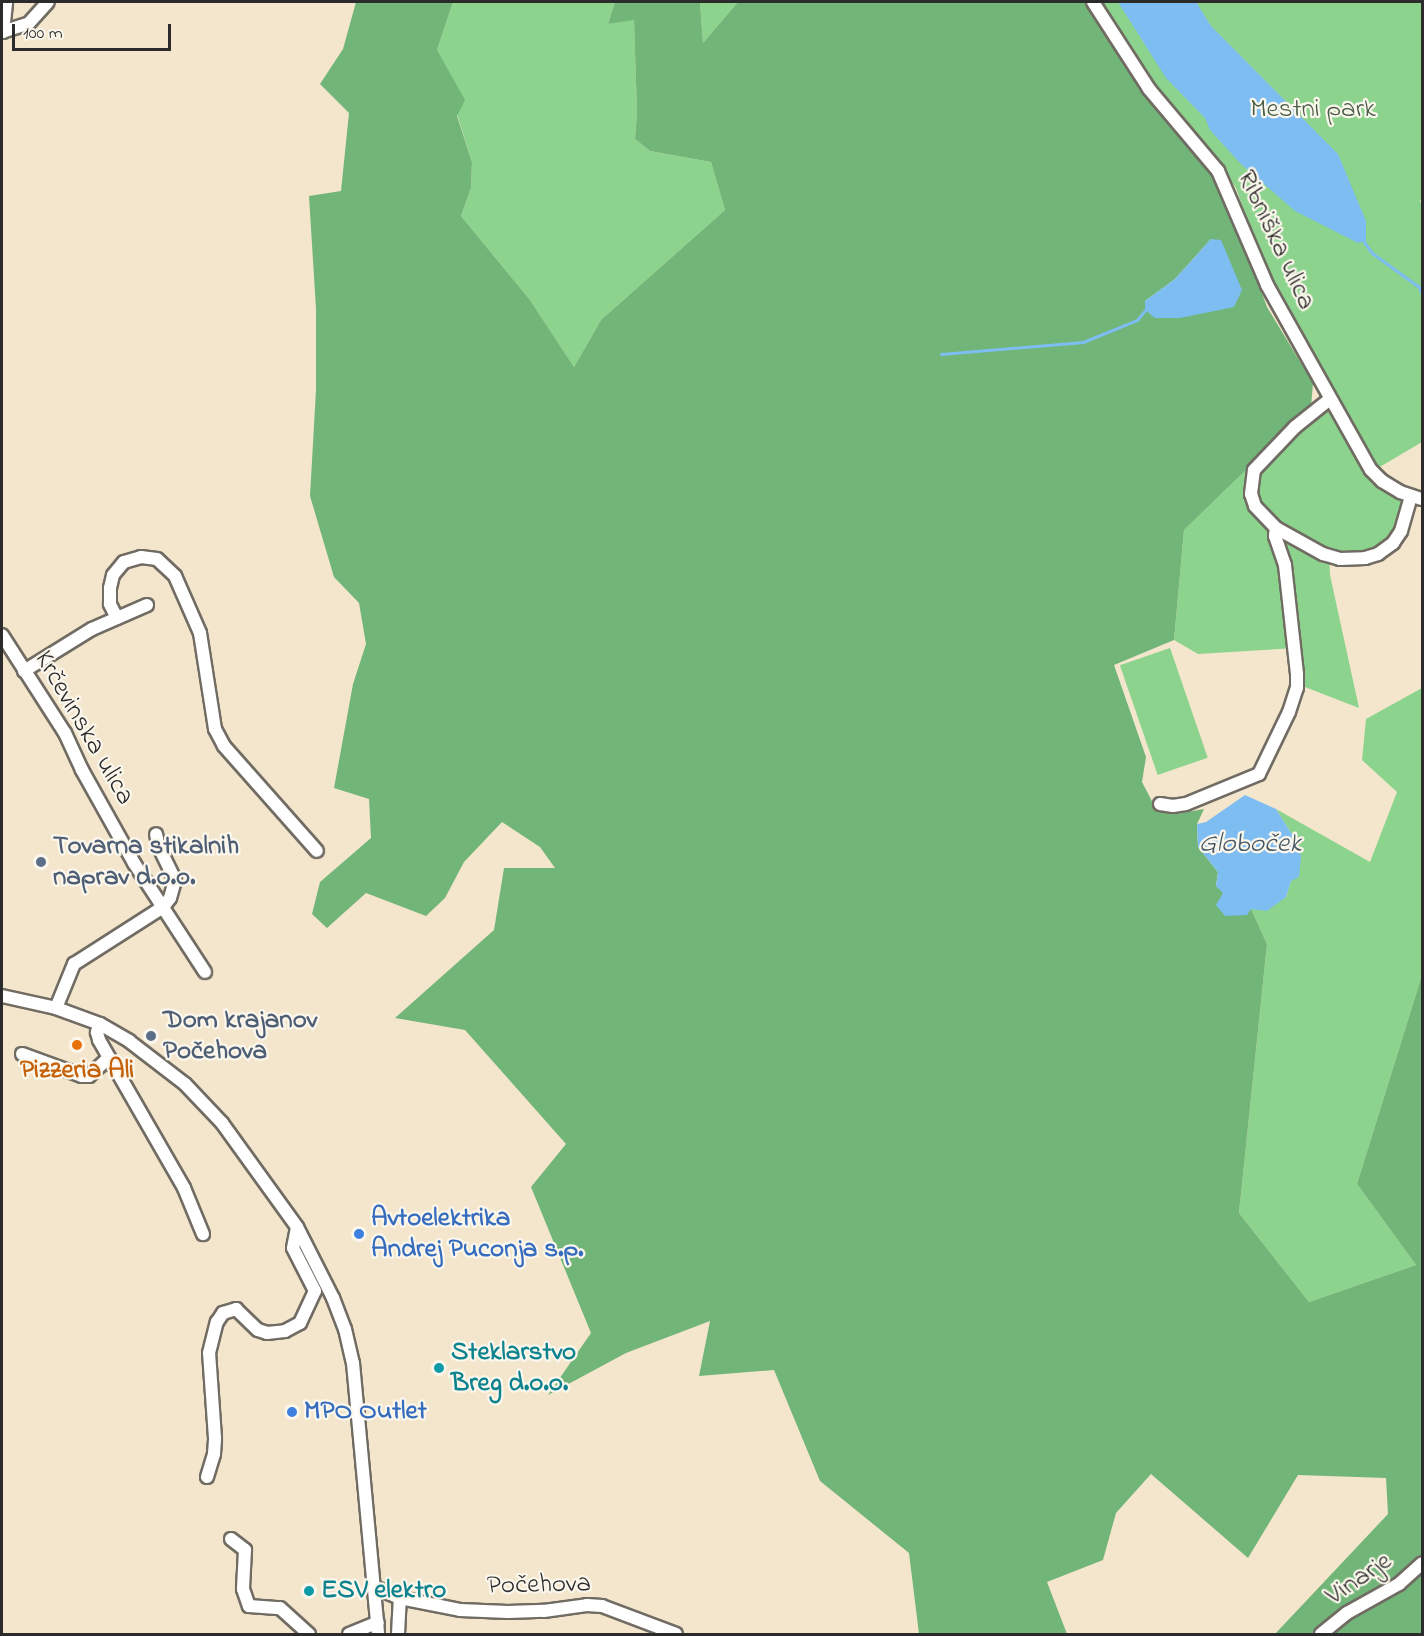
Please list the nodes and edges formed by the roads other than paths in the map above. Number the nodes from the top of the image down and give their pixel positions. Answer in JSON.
{"nodes":[{"id":1,"x":6,"y":2,"type":"edge"},
{"id":2,"x":48,"y":2,"type":"edge"},
{"id":3,"x":1094,"y":2,"type":"edge"},
{"id":4,"x":2,"y":32,"type":"edge"},
{"id":5,"x":1330,"y":399,"type":"junction"},
{"id":6,"x":1417,"y":498,"type":"edge"},
{"id":7,"x":1276,"y":528,"type":"junction"},
{"id":8,"x":147,"y":605,"type":"dead end"},
{"id":9,"x":117,"y":618,"type":"junction"},
{"id":10,"x":2,"y":635,"type":"edge"},
{"id":11,"x":24,"y":671,"type":"junction"},
{"id":12,"x":1160,"y":804,"type":"dead end"},
{"id":13,"x":156,"y":834,"type":"dead end"},
{"id":14,"x":317,"y":851,"type":"dead end"},
{"id":15,"x":163,"y":907,"type":"junction"},
{"id":16,"x":205,"y":972,"type":"dead end"},
{"id":17,"x":2,"y":996,"type":"edge"},
{"id":18,"x":56,"y":1008,"type":"junction"},
{"id":19,"x":99,"y":1024,"type":"junction"},
{"id":20,"x":22,"y":1053,"type":"dead end"},
{"id":21,"x":108,"y":1058,"type":"junction"},
{"id":22,"x":297,"y":1227,"type":"junction"},
{"id":23,"x":203,"y":1234,"type":"dead end"},
{"id":24,"x":207,"y":1477,"type":"dead end"},
{"id":25,"x":231,"y":1539,"type":"dead end"},
{"id":26,"x":1422,"y":1563,"type":"edge"},
{"id":27,"x":388,"y":1593,"type":"junction"},
{"id":28,"x":378,"y":1628,"type":"edge"},
{"id":29,"x":309,"y":1635,"type":"edge"},
{"id":30,"x":349,"y":1635,"type":"edge"},
{"id":31,"x":398,"y":1635,"type":"edge"},
{"id":32,"x":676,"y":1635,"type":"edge"},
{"id":33,"x":1321,"y":1635,"type":"edge"}],
"edges":[{"from":1,"to":4,"type":"street"},
{"from":2,"to":4,"type":"street"},
{"from":3,"to":5,"type":"street","name":"Ribniška ulica"},
{"from":5,"to":6,"type":"street","name":"Ribniška ulica"},
{"from":5,"to":7,"type":"street"},
{"from":6,"to":7,"type":"street"},
{"from":7,"to":12,"type":"street"},
{"from":8,"to":9,"type":"street"},
{"from":9,"to":11,"type":"street"},
{"from":9,"to":14,"type":"street"},
{"from":10,"to":11,"type":"street","name":"Krčevinska ulica"},
{"from":11,"to":15,"type":"street","name":"Krčevinska ulica"},
{"from":13,"to":15,"type":"street"},
{"from":15,"to":16,"type":"street","name":"Krčevinska ulica"},
{"from":15,"to":18,"type":"street"},
{"from":17,"to":18,"type":"street"},
{"from":18,"to":19,"type":"street"},
{"from":19,"to":21,"type":"street"},
{"from":19,"to":22,"type":"street"},
{"from":20,"to":21,"type":"street"},
{"from":21,"to":23,"type":"street"},
{"from":22,"to":24,"type":"street"},
{"from":22,"to":27,"type":"street"},
{"from":25,"to":29,"type":"street"},
{"from":26,"to":33,"type":"street","name":"Vinarje"},
{"from":27,"to":28,"type":"street"},
{"from":27,"to":31,"type":"street"},
{"from":27,"to":32,"type":"street","name":"Počehova"},
{"from":28,"to":30,"type":"street"}]}
